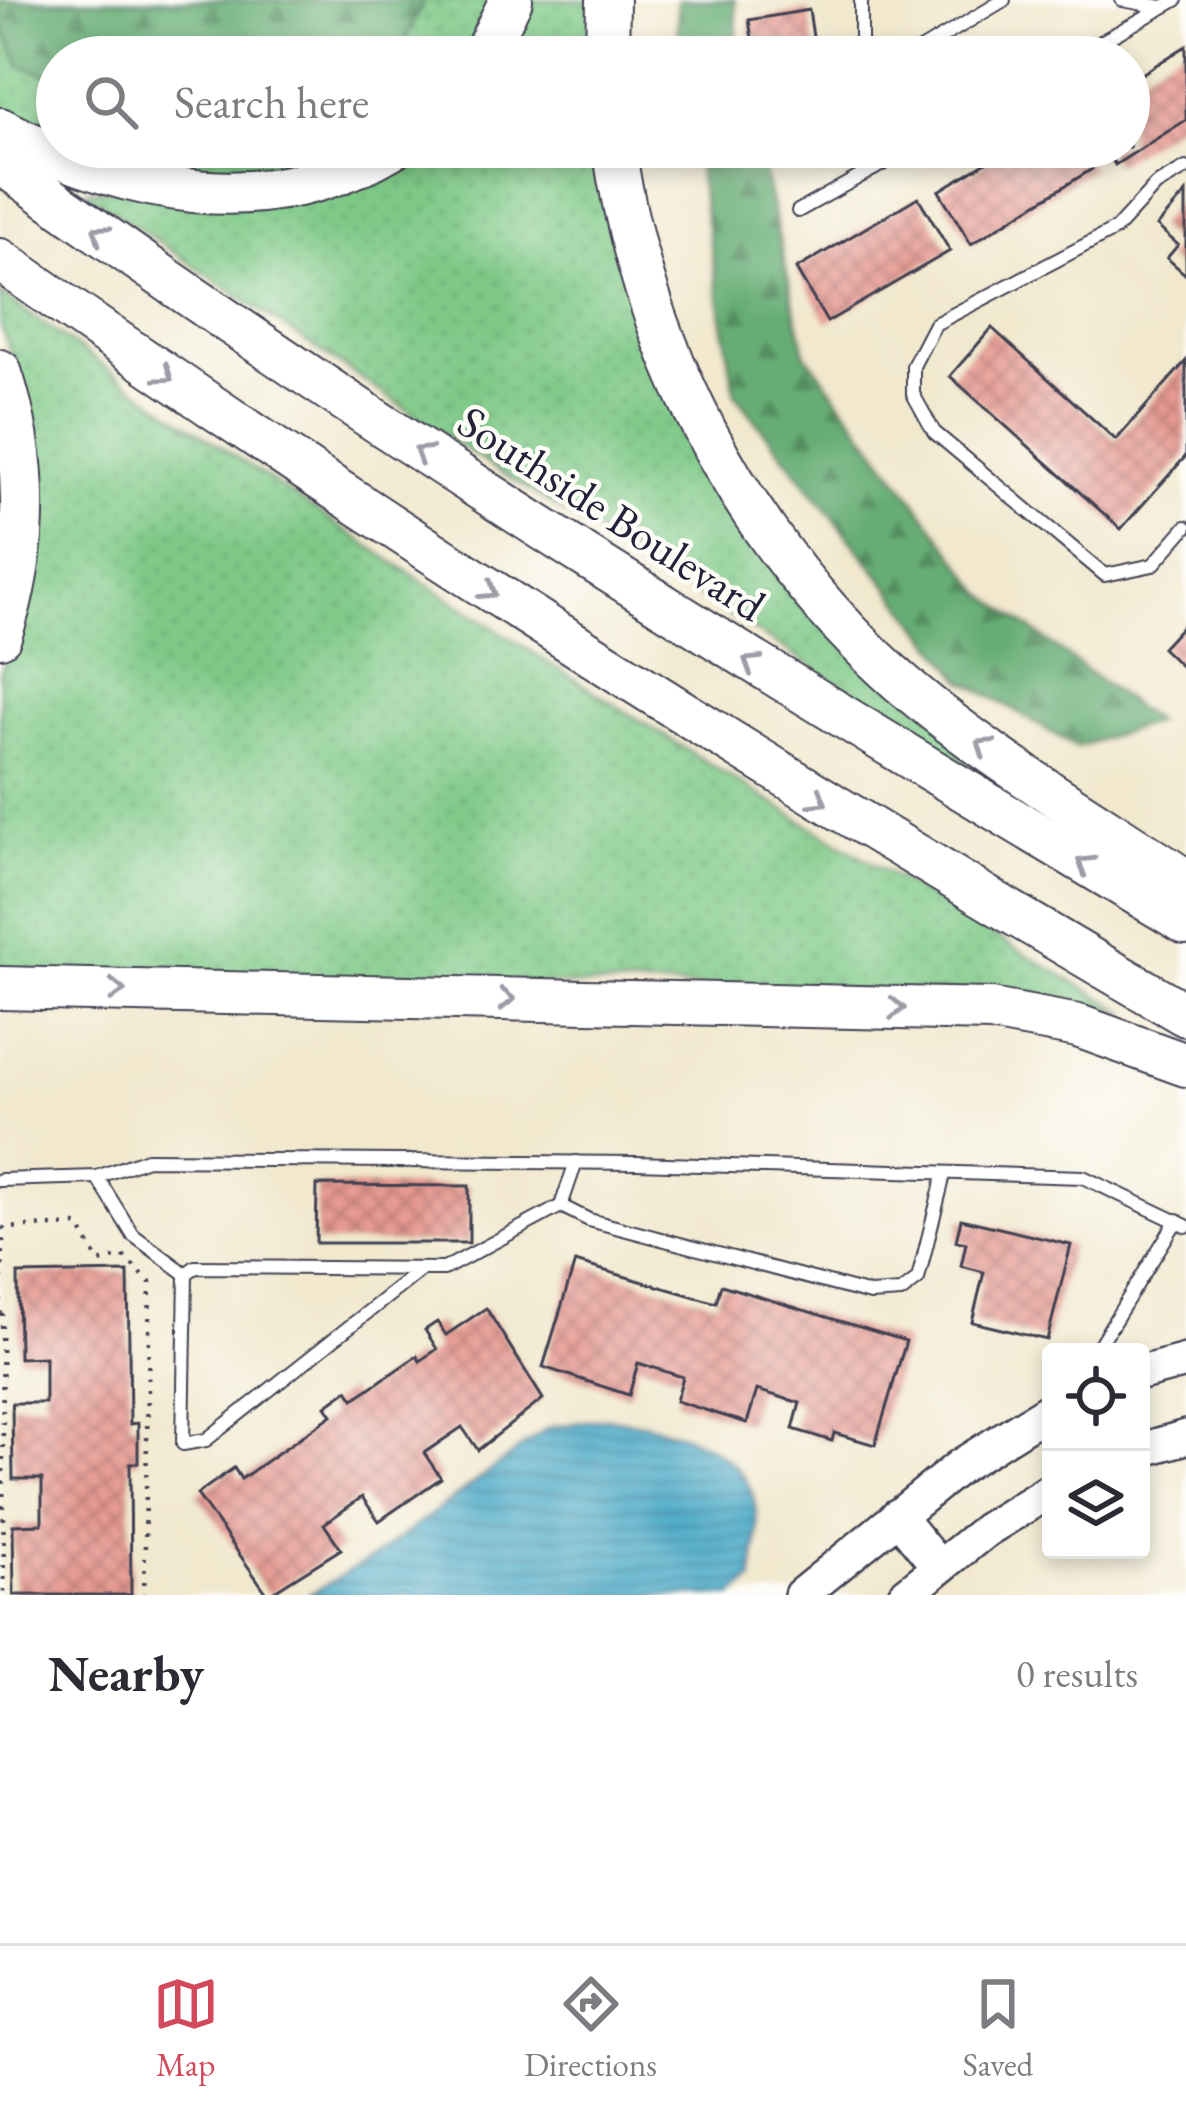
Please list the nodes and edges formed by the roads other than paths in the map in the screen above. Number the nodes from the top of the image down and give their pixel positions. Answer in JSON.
{"nodes":[{"id":1,"x":511,"y":0,"type":"edge"},
{"id":2,"x":608,"y":0,"type":"edge"},
{"id":3,"x":861,"y":0,"type":"edge"},
{"id":4,"x":1004,"y":0,"type":"edge"},
{"id":5,"x":1122,"y":0,"type":"edge"},
{"id":6,"x":1176,"y":0,"type":"edge"},
{"id":7,"x":1162,"y":8,"type":"junction"},
{"id":8,"x":493,"y":36,"type":"edge"},
{"id":9,"x":608,"y":36,"type":"edge"},
{"id":10,"x":861,"y":36,"type":"edge"},
{"id":11,"x":945,"y":36,"type":"edge"},
{"id":12,"x":1112,"y":36,"type":"edge"},
{"id":13,"x":0,"y":129,"type":"edge"},
{"id":14,"x":36,"y":145,"type":"edge"},
{"id":15,"x":0,"y":162,"type":"edge"},
{"id":16,"x":90,"y":168,"type":"edge"},
{"id":17,"x":347,"y":168,"type":"edge"},
{"id":18,"x":619,"y":168,"type":"edge"},
{"id":19,"x":1186,"y":168,"type":"edge"},
{"id":20,"x":874,"y":169,"type":"edge"},
{"id":21,"x":798,"y":212,"type":"dead end"},
{"id":22,"x":0,"y":260,"type":"edge"},
{"id":23,"x":0,"y":371,"type":"edge"},
{"id":24,"x":1186,"y":527,"type":"edge"},
{"id":25,"x":0,"y":636,"type":"edge"},
{"id":26,"x":1186,"y":881,"type":"edge"},
{"id":27,"x":1186,"y":923,"type":"edge"},
{"id":28,"x":0,"y":988,"type":"edge"},
{"id":29,"x":1186,"y":1016,"type":"edge"},
{"id":30,"x":1186,"y":1066,"type":"edge"},
{"id":31,"x":576,"y":1162,"type":"junction"},
{"id":32,"x":944,"y":1175,"type":"junction"},
{"id":33,"x":97,"y":1177,"type":"junction"},
{"id":34,"x":0,"y":1180,"type":"edge"},
{"id":35,"x":561,"y":1206,"type":"junction"},
{"id":36,"x":1181,"y":1223,"type":"edge"},
{"id":37,"x":421,"y":1270,"type":"junction"},
{"id":38,"x":186,"y":1274,"type":"junction"},
{"id":39,"x":1101,"y":1343,"type":"edge"},
{"id":40,"x":1186,"y":1361,"type":"edge"},
{"id":41,"x":1150,"y":1371,"type":"edge"},
{"id":42,"x":1042,"y":1415,"type":"edge"},
{"id":43,"x":1186,"y":1437,"type":"edge"},
{"id":44,"x":1150,"y":1447,"type":"edge"},
{"id":45,"x":1042,"y":1496,"type":"edge"},
{"id":46,"x":897,"y":1516,"type":"junction"},
{"id":47,"x":939,"y":1567,"type":"junction"},
{"id":48,"x":801,"y":1595,"type":"edge"},
{"id":49,"x":905,"y":1595,"type":"edge"}],
"edges":[{"from":1,"to":8,"type":"highway"},
{"from":2,"to":9,"type":"highway"},
{"from":3,"to":10,"type":"lane"},
{"from":4,"to":11,"type":"lane"},
{"from":5,"to":7,"type":"lane"},
{"from":6,"to":7,"type":"lane"},
{"from":7,"to":12,"type":"lane"},
{"from":13,"to":14,"type":"highway"},
{"from":27,"to":15,"type":"highway","name":"Southside Boulevard","one_way":true},
{"from":16,"to":17,"type":"highway"},
{"from":26,"to":18,"type":"highway","one_way":true},
{"from":19,"to":24,"type":"lane"},
{"from":20,"to":21,"type":"lane"},
{"from":22,"to":29,"type":"highway","one_way":true},
{"from":23,"to":25,"type":"highway"},
{"from":28,"to":30,"type":"highway","one_way":true},
{"from":31,"to":32,"type":"lane"},
{"from":31,"to":33,"type":"lane"},
{"from":31,"to":35,"type":"lane"},
{"from":32,"to":35,"type":"lane"},
{"from":32,"to":36,"type":"lane"},
{"from":33,"to":34,"type":"lane"},
{"from":33,"to":38,"type":"lane"},
{"from":35,"to":37,"type":"lane"},
{"from":36,"to":39,"type":"lane"},
{"from":37,"to":38,"type":"lane"},
{"from":37,"to":38,"type":"lane"},
{"from":40,"to":41,"type":"street"},
{"from":42,"to":46,"type":"street"},
{"from":43,"to":44,"type":"street"},
{"from":45,"to":47,"type":"street"},
{"from":46,"to":47,"type":"street"},
{"from":46,"to":48,"type":"street"},
{"from":47,"to":49,"type":"street"}]}
